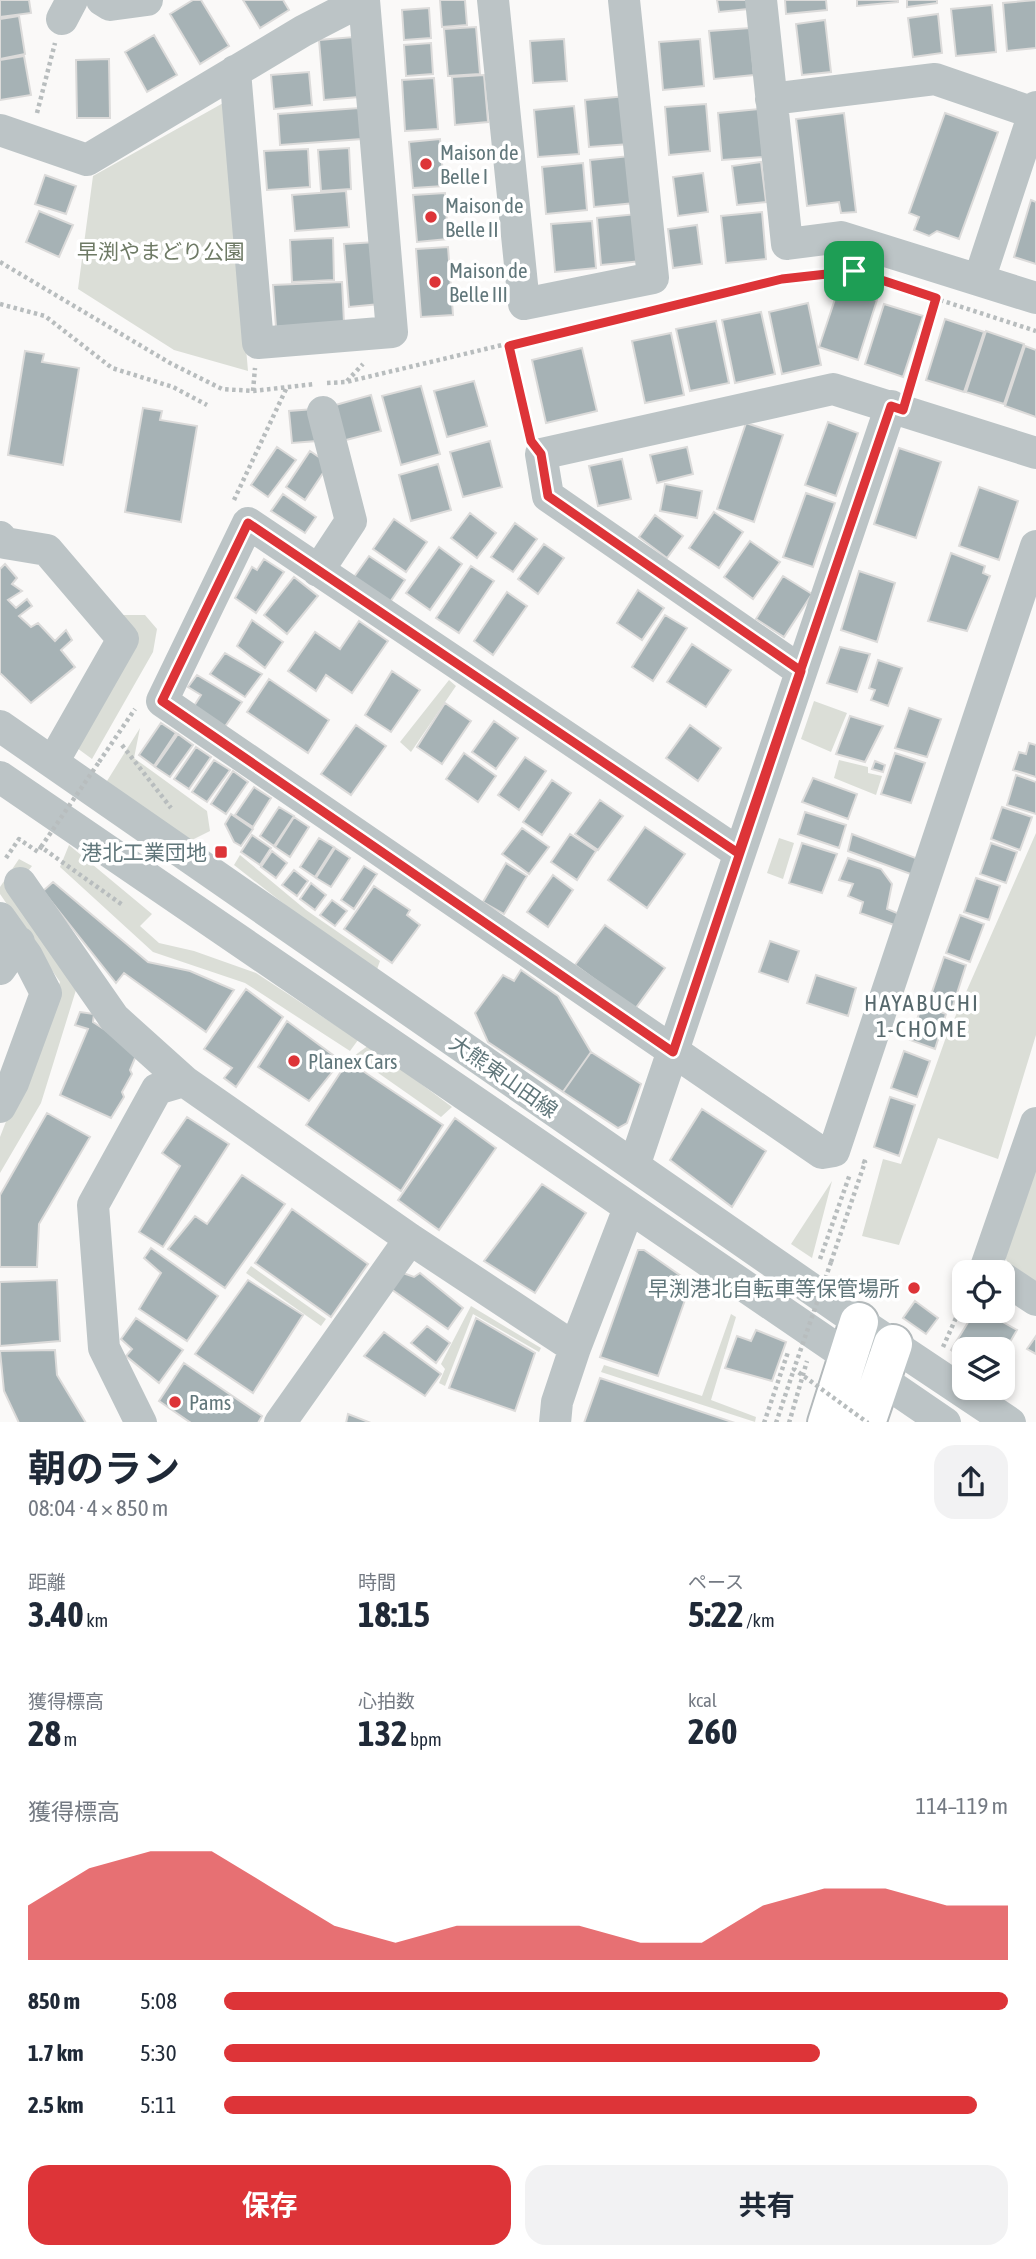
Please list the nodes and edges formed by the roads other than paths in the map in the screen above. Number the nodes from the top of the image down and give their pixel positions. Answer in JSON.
{"nodes":[{"id":1,"x":102,"y":0,"type":"edge"},
{"id":2,"x":147,"y":0,"type":"edge"},
{"id":3,"x":364,"y":0,"type":"edge"},
{"id":4,"x":493,"y":0,"type":"edge"},
{"id":5,"x":624,"y":0,"type":"edge"},
{"id":6,"x":761,"y":0,"type":"edge"},
{"id":7,"x":235,"y":71,"type":"junction"},
{"id":8,"x":771,"y":99,"type":"junction"},
{"id":9,"x":1035,"y":110,"type":"edge"},
{"id":10,"x":0,"y":130,"type":"edge"},
{"id":11,"x":979,"y":280,"type":"junction"},
{"id":12,"x":1036,"y":298,"type":"edge"},
{"id":13,"x":897,"y":408,"type":"junction"},
{"id":14,"x":323,"y":412,"type":"dead end"},
{"id":15,"x":1036,"y":453,"type":"edge"},
{"id":16,"x":0,"y":537,"type":"edge"},
{"id":17,"x":1036,"y":545,"type":"edge"},
{"id":18,"x":318,"y":570,"type":"junction"},
{"id":19,"x":801,"y":671,"type":"junction"},
{"id":20,"x":0,"y":726,"type":"edge"},
{"id":21,"x":53,"y":762,"type":"junction"},
{"id":22,"x":0,"y":777,"type":"edge"},
{"id":23,"x":738,"y":853,"type":"junction"},
{"id":24,"x":10,"y":875,"type":"edge"},
{"id":25,"x":9,"y":930,"type":"edge"},
{"id":26,"x":0,"y":969,"type":"edge"},
{"id":27,"x":673,"y":1052,"type":"junction"},
{"id":28,"x":184,"y":1081,"type":"junction"},
{"id":29,"x":0,"y":1107,"type":"edge"},
{"id":30,"x":1036,"y":1123,"type":"edge"},
{"id":31,"x":634,"y":1166,"type":"junction"},
{"id":32,"x":629,"y":1208,"type":"junction"},
{"id":33,"x":410,"y":1239,"type":"junction"},
{"id":34,"x":988,"y":1260,"type":"edge"},
{"id":35,"x":1015,"y":1286,"type":"edge"},
{"id":36,"x":1036,"y":1300,"type":"edge"},
{"id":37,"x":853,"y":1338,"type":"junction"},
{"id":38,"x":893,"y":1344,"type":"junction"},
{"id":39,"x":575,"y":1348,"type":"junction"},
{"id":40,"x":880,"y":1380,"type":"junction"},
{"id":41,"x":141,"y":1422,"type":"edge"},
{"id":42,"x":281,"y":1422,"type":"edge"},
{"id":43,"x":555,"y":1422,"type":"edge"},
{"id":44,"x":827,"y":1422,"type":"edge"},
{"id":45,"x":867,"y":1422,"type":"edge"},
{"id":46,"x":943,"y":1422,"type":"edge"},
{"id":47,"x":1009,"y":1422,"type":"edge"}],
"edges":[{"from":1,"to":2,"type":"street"},
{"from":3,"to":7,"type":"street"},
{"from":3,"to":7,"type":"street"},
{"from":4,"to":5,"type":"street"},
{"from":6,"to":8,"type":"street"},
{"from":7,"to":10,"type":"street"},
{"from":8,"to":9,"type":"street"},
{"from":8,"to":11,"type":"street"},
{"from":9,"to":11,"type":"street"},
{"from":11,"to":12,"type":"street"},
{"from":13,"to":15,"type":"street"},
{"from":13,"to":19,"type":"street"},
{"from":13,"to":19,"type":"street"},
{"from":14,"to":18,"type":"street"},
{"from":16,"to":21,"type":"street"},
{"from":17,"to":27,"type":"street"},
{"from":18,"to":23,"type":"street"},
{"from":18,"to":27,"type":"street"},
{"from":19,"to":23,"type":"street"},
{"from":20,"to":21,"type":"street","name":"大熊東山田線"},
{"from":21,"to":31,"type":"street","name":"大熊東山田線"},
{"from":22,"to":32,"type":"street","name":"大熊東山田線"},
{"from":23,"to":27,"type":"street"},
{"from":24,"to":28,"type":"street"},
{"from":25,"to":26,"type":"street"},
{"from":25,"to":29,"type":"street"},
{"from":27,"to":31,"type":"street"},
{"from":28,"to":33,"type":"street"},
{"from":28,"to":41,"type":"street"},
{"from":30,"to":34,"type":"street"},
{"from":31,"to":37,"type":"street","name":"大熊東山田線"},
{"from":32,"to":37,"type":"street","name":"大熊東山田線"},
{"from":32,"to":39,"type":"street"},
{"from":33,"to":39,"type":"street"},
{"from":33,"to":42,"type":"street"},
{"from":35,"to":36,"type":"street"},
{"from":37,"to":38,"type":"street","name":"大熊東山田線"},
{"from":37,"to":40,"type":"street","name":"大熊東山田線"},
{"from":37,"to":44,"type":"highway"},
{"from":38,"to":40,"type":"highway"},
{"from":38,"to":47,"type":"street","name":"大熊東山田線"},
{"from":39,"to":43,"type":"street"},
{"from":40,"to":45,"type":"highway"},
{"from":40,"to":46,"type":"street","name":"大熊東山田線"}]}
